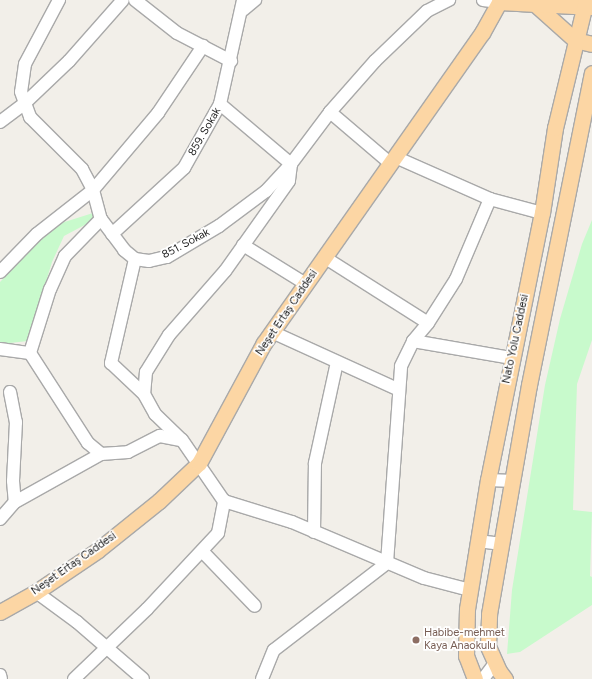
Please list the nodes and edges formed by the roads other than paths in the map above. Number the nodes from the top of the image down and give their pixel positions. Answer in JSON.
{"nodes":[{"id":1,"x":59,"y":0,"type":"edge"},
{"id":2,"x":123,"y":0,"type":"edge"},
{"id":3,"x":135,"y":0,"type":"edge"},
{"id":4,"x":255,"y":0,"type":"edge"},
{"id":5,"x":449,"y":0,"type":"edge"},
{"id":6,"x":483,"y":0,"type":"edge"},
{"id":7,"x":499,"y":2,"type":"junction"},
{"id":8,"x":243,"y":5,"type":"edge"},
{"id":9,"x":587,"y":5,"type":"edge"},
{"id":10,"x":537,"y":6,"type":"junction"},
{"id":11,"x":575,"y":40,"type":"junction"},
{"id":12,"x":592,"y":44,"type":"edge"},
{"id":13,"x":203,"y":46,"type":"junction"},
{"id":14,"x":231,"y":60,"type":"junction"},
{"id":15,"x":592,"y":73,"type":"edge"},
{"id":16,"x":25,"y":103,"type":"junction"},
{"id":17,"x":220,"y":104,"type":"junction"},
{"id":18,"x":330,"y":112,"type":"junction"},
{"id":19,"x":0,"y":122,"type":"edge"},
{"id":20,"x":393,"y":160,"type":"junction"},
{"id":21,"x":291,"y":164,"type":"junction"},
{"id":22,"x":93,"y":190,"type":"junction"},
{"id":23,"x":490,"y":199,"type":"junction"},
{"id":24,"x":542,"y":213,"type":"junction"},
{"id":25,"x":101,"y":219,"type":"junction"},
{"id":26,"x":112,"y":234,"type":"junction"},
{"id":27,"x":243,"y":245,"type":"junction"},
{"id":28,"x":324,"y":257,"type":"junction"},
{"id":29,"x":134,"y":258,"type":"junction"},
{"id":30,"x":1,"y":268,"type":"edge"},
{"id":31,"x":306,"y":284,"type":"junction"},
{"id":32,"x":428,"y":323,"type":"junction"},
{"id":33,"x":272,"y":332,"type":"junction"},
{"id":34,"x":413,"y":341,"type":"junction"},
{"id":35,"x":0,"y":349,"type":"edge"},
{"id":36,"x":30,"y":353,"type":"junction"},
{"id":37,"x":511,"y":358,"type":"junction"},
{"id":38,"x":337,"y":362,"type":"junction"},
{"id":39,"x":397,"y":389,"type":"junction"},
{"id":40,"x":10,"y":392,"type":"dead end"},
{"id":41,"x":144,"y":394,"type":"junction"},
{"id":42,"x":182,"y":440,"type":"junction"},
{"id":43,"x":101,"y":454,"type":"junction"},
{"id":44,"x":199,"y":463,"type":"junction"},
{"id":45,"x":488,"y":480,"type":"junction"},
{"id":46,"x":514,"y":481,"type":"junction"},
{"id":47,"x":224,"y":501,"type":"junction"},
{"id":48,"x":15,"y":502,"type":"junction"},
{"id":49,"x":0,"y":519,"type":"edge"},
{"id":50,"x":314,"y":532,"type":"junction"},
{"id":51,"x":478,"y":541,"type":"junction"},
{"id":52,"x":502,"y":544,"type":"junction"},
{"id":53,"x":202,"y":551,"type":"junction"},
{"id":54,"x":387,"y":563,"type":"junction"},
{"id":55,"x":470,"y":590,"type":"junction"},
{"id":56,"x":36,"y":592,"type":"junction"},
{"id":57,"x":255,"y":606,"type":"dead end"},
{"id":58,"x":0,"y":612,"type":"edge"},
{"id":59,"x":106,"y":647,"type":"junction"},
{"id":60,"x":495,"y":663,"type":"junction"},
{"id":61,"x":0,"y":675,"type":"edge"},
{"id":62,"x":1,"y":679,"type":"edge"},
{"id":63,"x":74,"y":679,"type":"edge"},
{"id":64,"x":143,"y":679,"type":"edge"},
{"id":65,"x":262,"y":679,"type":"edge"},
{"id":66,"x":475,"y":679,"type":"edge"},
{"id":67,"x":483,"y":679,"type":"edge"},
{"id":68,"x":505,"y":679,"type":"edge"}],
"edges":[{"from":1,"to":16,"type":"street"},
{"from":2,"to":16,"type":"street"},
{"from":3,"to":13,"type":"street"},
{"from":4,"to":8,"type":"street"},
{"from":5,"to":18,"type":"street","name":"851. Sokak"},
{"from":6,"to":7,"type":"street"},
{"from":7,"to":10,"type":"main road"},
{"from":7,"to":20,"type":"main road","name":"Neşet Ertaş Caddesi"},
{"from":8,"to":14,"type":"street","name":"859. Sokak"},
{"from":9,"to":10,"type":"main road"},
{"from":9,"to":11,"type":"main road","name":"Nato Yolu Caddesi"},
{"from":10,"to":11,"type":"main road"},
{"from":11,"to":12,"type":"main road"},
{"from":11,"to":24,"type":"main road","name":"Nato Yolu Caddesi"},
{"from":13,"to":14,"type":"street"},
{"from":13,"to":22,"type":"street"},
{"from":14,"to":17,"type":"street","name":"859. Sokak"},
{"from":15,"to":46,"type":"main road"},
{"from":16,"to":19,"type":"street"},
{"from":16,"to":22,"type":"street"},
{"from":17,"to":21,"type":"street"},
{"from":17,"to":26,"type":"street","name":"859. Sokak"},
{"from":18,"to":20,"type":"street"},
{"from":18,"to":21,"type":"street","name":"851. Sokak"},
{"from":20,"to":23,"type":"street"},
{"from":20,"to":28,"type":"main road","name":"Neşet Ertaş Caddesi"},
{"from":21,"to":27,"type":"street"},
{"from":21,"to":29,"type":"street","name":"851. Sokak"},
{"from":22,"to":25,"type":"street"},
{"from":22,"to":30,"type":"street"},
{"from":23,"to":24,"type":"street"},
{"from":23,"to":32,"type":"street"},
{"from":24,"to":37,"type":"main road","name":"Nato Yolu Caddesi"},
{"from":25,"to":26,"type":"street"},
{"from":25,"to":36,"type":"street"},
{"from":26,"to":29,"type":"street"},
{"from":27,"to":31,"type":"street"},
{"from":27,"to":41,"type":"street"},
{"from":28,"to":31,"type":"main road","name":"Neşet Ertaş Caddesi"},
{"from":28,"to":32,"type":"street"},
{"from":29,"to":41,"type":"street"},
{"from":31,"to":33,"type":"main road","name":"Neşet Ertaş Caddesi"},
{"from":32,"to":34,"type":"street"},
{"from":33,"to":38,"type":"street"},
{"from":33,"to":44,"type":"main road","name":"Neşet Ertaş Caddesi"},
{"from":34,"to":37,"type":"street"},
{"from":34,"to":39,"type":"street"},
{"from":35,"to":36,"type":"street"},
{"from":36,"to":43,"type":"street"},
{"from":37,"to":45,"type":"main road","name":"Nato Yolu Caddesi"},
{"from":38,"to":39,"type":"street"},
{"from":38,"to":50,"type":"street"},
{"from":39,"to":54,"type":"street"},
{"from":40,"to":48,"type":"street"},
{"from":41,"to":42,"type":"street"},
{"from":42,"to":43,"type":"street"},
{"from":42,"to":44,"type":"street"},
{"from":43,"to":48,"type":"street"},
{"from":44,"to":47,"type":"street"},
{"from":44,"to":56,"type":"main road","name":"Neşet Ertaş Caddesi"},
{"from":45,"to":46,"type":"street"},
{"from":45,"to":51,"type":"main road","name":"Nato Yolu Caddesi"},
{"from":46,"to":52,"type":"main road"},
{"from":47,"to":50,"type":"street"},
{"from":47,"to":53,"type":"street"},
{"from":48,"to":49,"type":"street"},
{"from":50,"to":54,"type":"street"},
{"from":51,"to":52,"type":"street"},
{"from":51,"to":55,"type":"main road","name":"Nato Yolu Caddesi"},
{"from":52,"to":60,"type":"main road"},
{"from":53,"to":57,"type":"street"},
{"from":53,"to":59,"type":"street"},
{"from":54,"to":55,"type":"street"},
{"from":54,"to":65,"type":"street"},
{"from":55,"to":66,"type":"main road","name":"Nato Yolu Caddesi"},
{"from":56,"to":58,"type":"main road","name":"Neşet Ertaş Caddesi"},
{"from":56,"to":59,"type":"street"},
{"from":59,"to":63,"type":"street"},
{"from":59,"to":64,"type":"street"},
{"from":60,"to":67,"type":"street"},
{"from":60,"to":68,"type":"main road"},
{"from":61,"to":62,"type":"street"}]}
